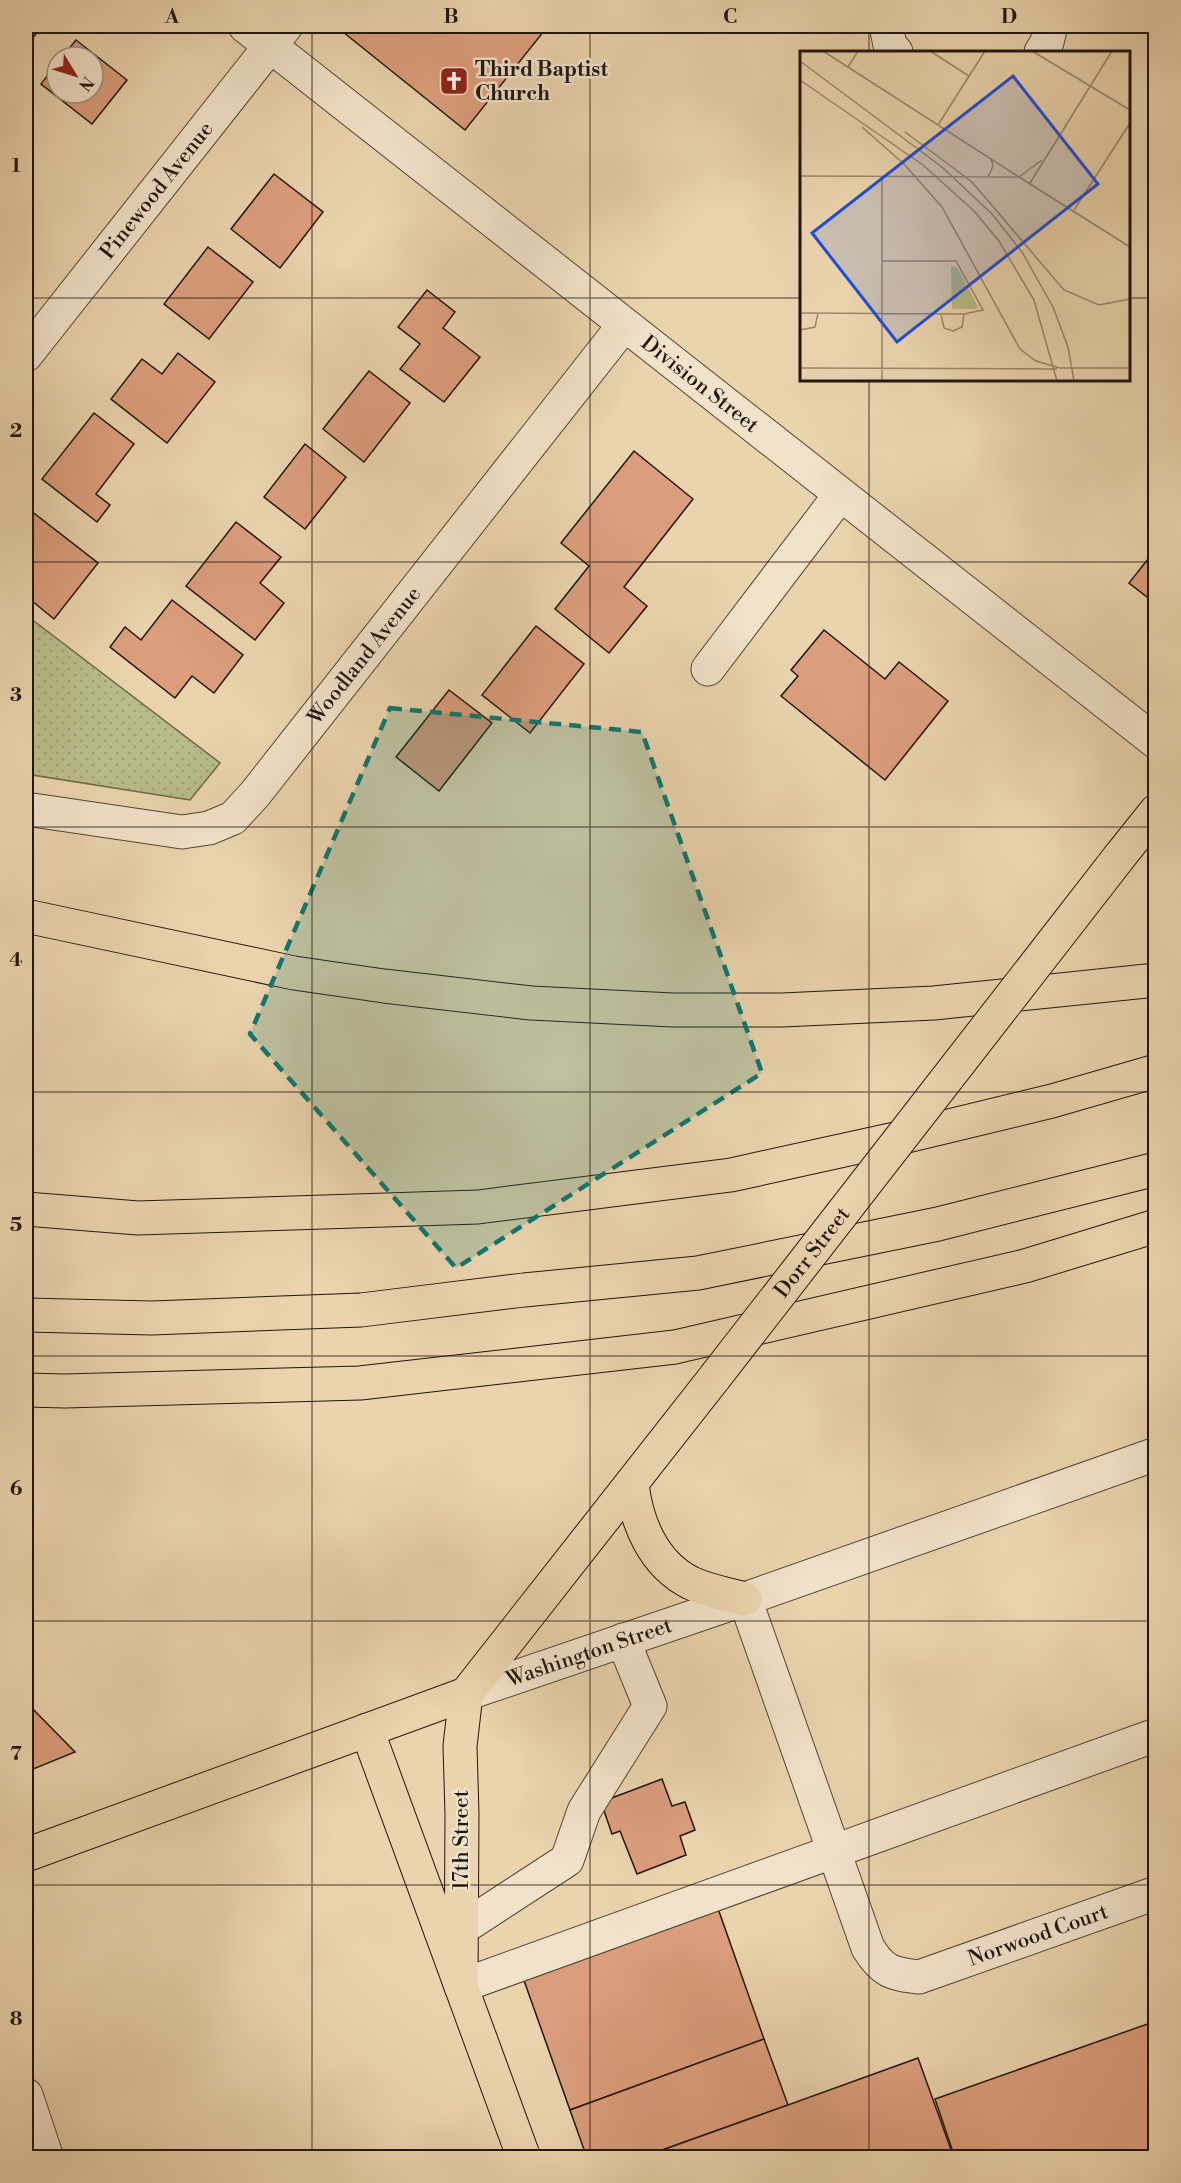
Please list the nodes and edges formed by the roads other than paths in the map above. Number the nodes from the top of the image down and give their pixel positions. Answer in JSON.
{"nodes":[{"id":1,"x":245,"y":26,"type":"edge"},
{"id":2,"x":886,"y":26,"type":"edge"},
{"id":3,"x":1051,"y":26,"type":"edge"},
{"id":4,"x":278,"y":36,"type":"edge"},
{"id":5,"x":895,"y":51,"type":"edge"},
{"id":6,"x":1042,"y":51,"type":"edge"},
{"id":7,"x":624,"y":326,"type":"junction"},
{"id":8,"x":26,"y":355,"type":"edge"},
{"id":9,"x":840,"y":495,"type":"junction"},
{"id":10,"x":708,"y":669,"type":"dead end"},
{"id":11,"x":1155,"y":742,"type":"edge"},
{"id":12,"x":26,"y":809,"type":"edge"},
{"id":13,"x":1155,"y":811,"type":"edge"},
{"id":14,"x":26,"y":916,"type":"edge"},
{"id":15,"x":1155,"y":980,"type":"edge"},
{"id":16,"x":1155,"y":1071,"type":"edge"},
{"id":17,"x":1155,"y":1169,"type":"edge"},
{"id":18,"x":26,"y":1209,"type":"edge"},
{"id":19,"x":1155,"y":1226,"type":"edge"},
{"id":20,"x":26,"y":1315,"type":"edge"},
{"id":21,"x":26,"y":1390,"type":"edge"},
{"id":22,"x":1155,"y":1454,"type":"edge"},
{"id":23,"x":632,"y":1482,"type":"junction"},
{"id":24,"x":745,"y":1599,"type":"junction"},
{"id":25,"x":623,"y":1640,"type":"junction"},
{"id":26,"x":466,"y":1694,"type":"junction"},
{"id":27,"x":367,"y":1730,"type":"junction"},
{"id":28,"x":1155,"y":1735,"type":"edge"},
{"id":29,"x":834,"y":1850,"type":"junction"},
{"id":30,"x":26,"y":1855,"type":"edge"},
{"id":31,"x":1155,"y":1893,"type":"edge"},
{"id":32,"x":454,"y":1937,"type":"junction"},
{"id":33,"x":461,"y":1986,"type":"junction"},
{"id":34,"x":26,"y":2096,"type":"edge"},
{"id":35,"x":47,"y":2157,"type":"edge"},
{"id":36,"x":524,"y":2157,"type":"edge"}],
"edges":[{"from":1,"to":4,"type":"street","name":"Division Street"},
{"from":2,"to":5,"type":"street"},
{"from":3,"to":6,"type":"street"},
{"from":4,"to":7,"type":"street","name":"Division Street"},
{"from":4,"to":8,"type":"street","name":"Pinewood Avenue"},
{"from":7,"to":9,"type":"street","name":"Division Street"},
{"from":7,"to":12,"type":"street","name":"Woodland Avenue"},
{"from":9,"to":10,"type":"street"},
{"from":9,"to":11,"type":"street","name":"Division Street"},
{"from":13,"to":23,"type":"main road","name":"Dorr Street","bridge":true},
{"from":14,"to":15,"type":"main road"},
{"from":16,"to":18,"type":"main road"},
{"from":17,"to":20,"type":"main road"},
{"from":19,"to":21,"type":"main road"},
{"from":22,"to":24,"type":"street","name":"Washington Street"},
{"from":23,"to":24,"type":"main road"},
{"from":23,"to":26,"type":"main road","name":"Dorr Street"},
{"from":24,"to":25,"type":"street","name":"Washington Street"},
{"from":24,"to":29,"type":"street"},
{"from":25,"to":26,"type":"street","name":"Washington Street"},
{"from":25,"to":32,"type":"street"},
{"from":26,"to":27,"type":"main road","name":"Washington Street"},
{"from":26,"to":32,"type":"main road","name":"17th Street"},
{"from":27,"to":30,"type":"main road","name":"Washington Street"},
{"from":27,"to":32,"type":"main road","name":"17th Street"},
{"from":28,"to":29,"type":"street"},
{"from":29,"to":31,"type":"street","name":"Norwood Court"},
{"from":29,"to":33,"type":"street"},
{"from":32,"to":33,"type":"main road","name":"17th Street"},
{"from":33,"to":36,"type":"main road","name":"17th Street"},
{"from":34,"to":35,"type":"street"}]}
